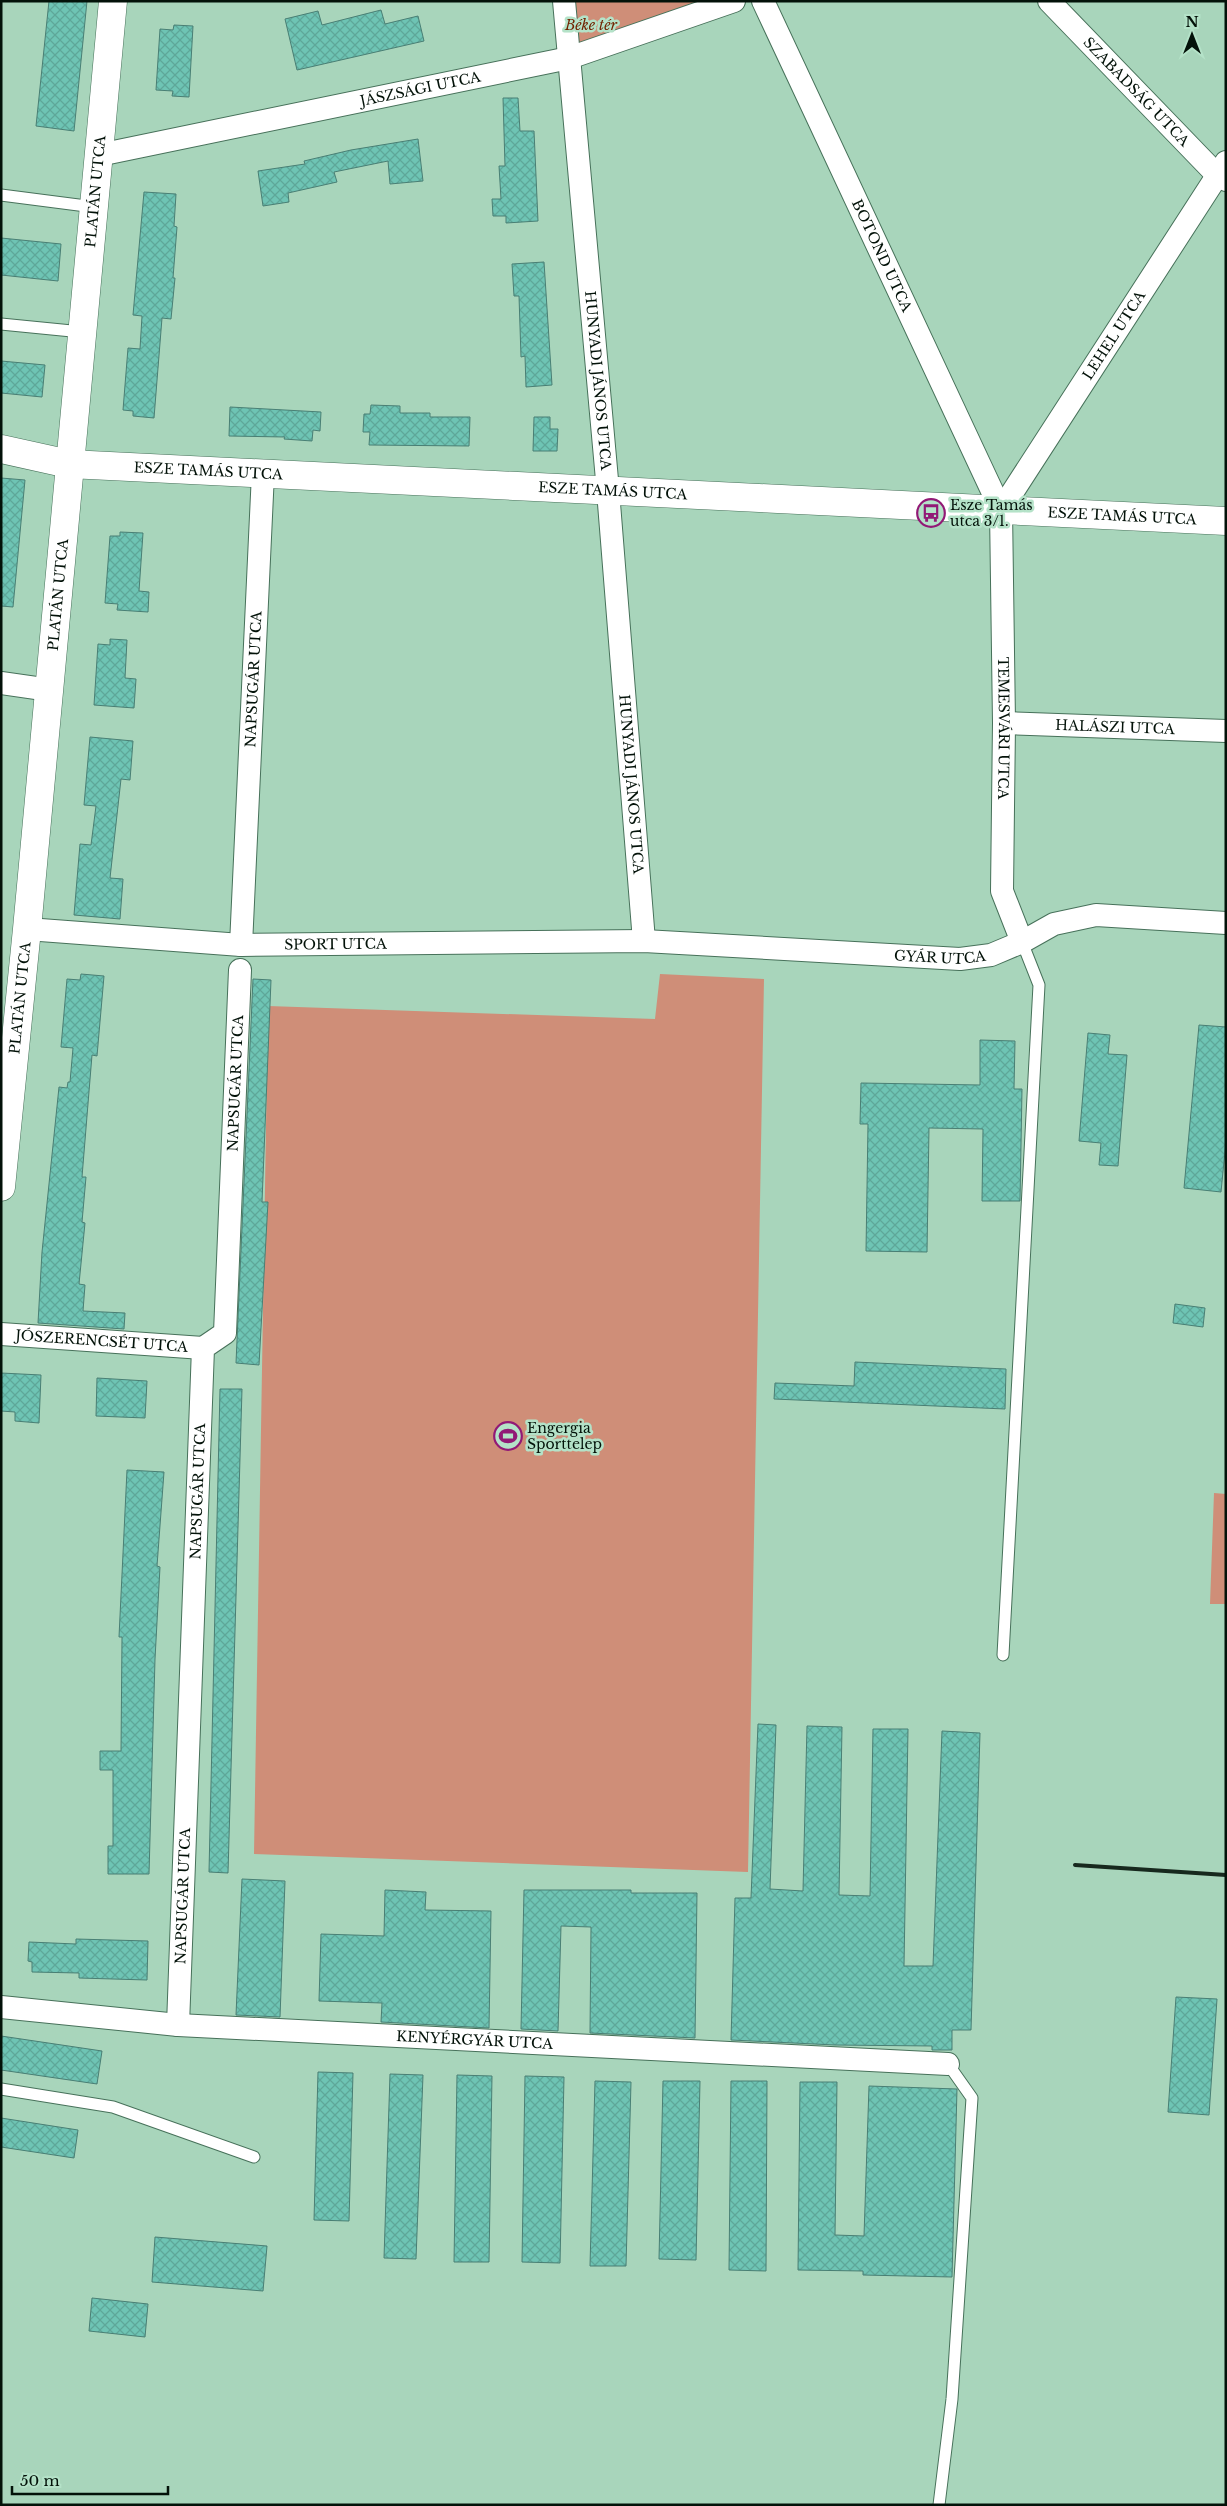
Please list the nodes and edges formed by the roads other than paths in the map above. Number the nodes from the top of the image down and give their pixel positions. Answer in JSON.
{"nodes":[{"id":1,"x":113,"y":1,"type":"edge"},
{"id":2,"x":564,"y":1,"type":"edge"},
{"id":3,"x":734,"y":1,"type":"edge"},
{"id":4,"x":763,"y":1,"type":"edge"},
{"id":5,"x":1049,"y":1,"type":"edge"},
{"id":6,"x":569,"y":58,"type":"junction"},
{"id":7,"x":99,"y":154,"type":"junction"},
{"id":8,"x":1223,"y":172,"type":"edge"},
{"id":9,"x":1,"y":195,"type":"edge"},
{"id":10,"x":94,"y":207,"type":"junction"},
{"id":11,"x":1,"y":324,"type":"edge"},
{"id":12,"x":82,"y":332,"type":"junction"},
{"id":13,"x":1,"y":449,"type":"edge"},
{"id":14,"x":69,"y":464,"type":"junction"},
{"id":15,"x":263,"y":473,"type":"junction"},
{"id":16,"x":608,"y":491,"type":"junction"},
{"id":17,"x":1001,"y":510,"type":"junction"},
{"id":18,"x":1226,"y":521,"type":"edge"},
{"id":19,"x":1,"y":683,"type":"edge"},
{"id":20,"x":50,"y":690,"type":"junction"},
{"id":21,"x":1004,"y":723,"type":"junction"},
{"id":22,"x":1226,"y":731,"type":"edge"},
{"id":23,"x":1226,"y":923,"type":"edge"},
{"id":24,"x":27,"y":929,"type":"junction"},
{"id":25,"x":644,"y":941,"type":"junction"},
{"id":26,"x":1022,"y":942,"type":"junction"},
{"id":27,"x":241,"y":945,"type":"junction"},
{"id":28,"x":240,"y":970,"type":"dead end"},
{"id":29,"x":7,"y":1074,"type":"edge"},
{"id":30,"x":1,"y":1187,"type":"edge"},
{"id":31,"x":1,"y":1334,"type":"edge"},
{"id":32,"x":203,"y":1348,"type":"junction"},
{"id":33,"x":1003,"y":1655,"type":"dead end"},
{"id":34,"x":1,"y":2007,"type":"edge"},
{"id":35,"x":178,"y":2025,"type":"junction"},
{"id":36,"x":948,"y":2064,"type":"joint"},
{"id":37,"x":1,"y":2089,"type":"edge"},
{"id":38,"x":254,"y":2157,"type":"dead end"},
{"id":39,"x":939,"y":2505,"type":"edge"}],
"edges":[{"from":1,"to":7,"type":"street","name":"PLATÁN UTCA"},
{"from":2,"to":6,"type":"street","name":"HUNYADI JÁNOS UTCA"},
{"from":3,"to":6,"type":"street","name":"JÁSZSÁGI UTCA"},
{"from":4,"to":17,"type":"street","name":"BOTOND UTCA"},
{"from":5,"to":8,"type":"street","name":"SZABADSÁG UTCA"},
{"from":6,"to":7,"type":"street","name":"JÁSZSÁGI UTCA"},
{"from":6,"to":16,"type":"street","name":"HUNYADI JÁNOS UTCA"},
{"from":7,"to":10,"type":"street","name":"PLATÁN UTCA"},
{"from":8,"to":17,"type":"street","name":"LEHEL UTCA"},
{"from":9,"to":10,"type":"lane"},
{"from":10,"to":12,"type":"street","name":"PLATÁN UTCA"},
{"from":11,"to":12,"type":"lane"},
{"from":12,"to":14,"type":"street","name":"PLATÁN UTCA"},
{"from":13,"to":14,"type":"street","name":"ESZE TAMÁS UTCA"},
{"from":14,"to":15,"type":"street","name":"ESZE TAMÁS UTCA"},
{"from":14,"to":20,"type":"street","name":"PLATÁN UTCA"},
{"from":15,"to":16,"type":"street","name":"ESZE TAMÁS UTCA"},
{"from":15,"to":27,"type":"street","name":"NAPSUGÁR UTCA"},
{"from":16,"to":17,"type":"street","name":"ESZE TAMÁS UTCA"},
{"from":16,"to":25,"type":"street","name":"HUNYADI JÁNOS UTCA"},
{"from":17,"to":18,"type":"street","name":"ESZE TAMÁS UTCA"},
{"from":17,"to":21,"type":"street","name":"TEMESVÁRI UTCA"},
{"from":19,"to":20,"type":"street"},
{"from":20,"to":24,"type":"street","name":"PLATÁN UTCA"},
{"from":21,"to":22,"type":"street","name":"HALÁSZI UTCA"},
{"from":21,"to":26,"type":"street","name":"TEMESVÁRI UTCA"},
{"from":23,"to":26,"type":"street","name":"GYÁR UTCA"},
{"from":24,"to":27,"type":"street","name":"SPORT UTCA"},
{"from":24,"to":29,"type":"street","name":"PLATÁN UTCA"},
{"from":25,"to":26,"type":"street","name":"GYÁR UTCA"},
{"from":25,"to":27,"type":"street","name":"SPORT UTCA"},
{"from":26,"to":33,"type":"lane"},
{"from":28,"to":32,"type":"street","name":"NAPSUGÁR UTCA"},
{"from":29,"to":30,"type":"street","name":"PLATÁN UTCA"},
{"from":31,"to":32,"type":"street","name":"JÓSZERENCSÉT UTCA"},
{"from":32,"to":35,"type":"street","name":"NAPSUGÁR UTCA"},
{"from":34,"to":35,"type":"street","name":"KENYÉRGYÁR UTCA"},
{"from":35,"to":36,"type":"street","name":"KENYÉRGYÁR UTCA"},
{"from":36,"to":39,"type":"lane"},
{"from":37,"to":38,"type":"lane"}]}
